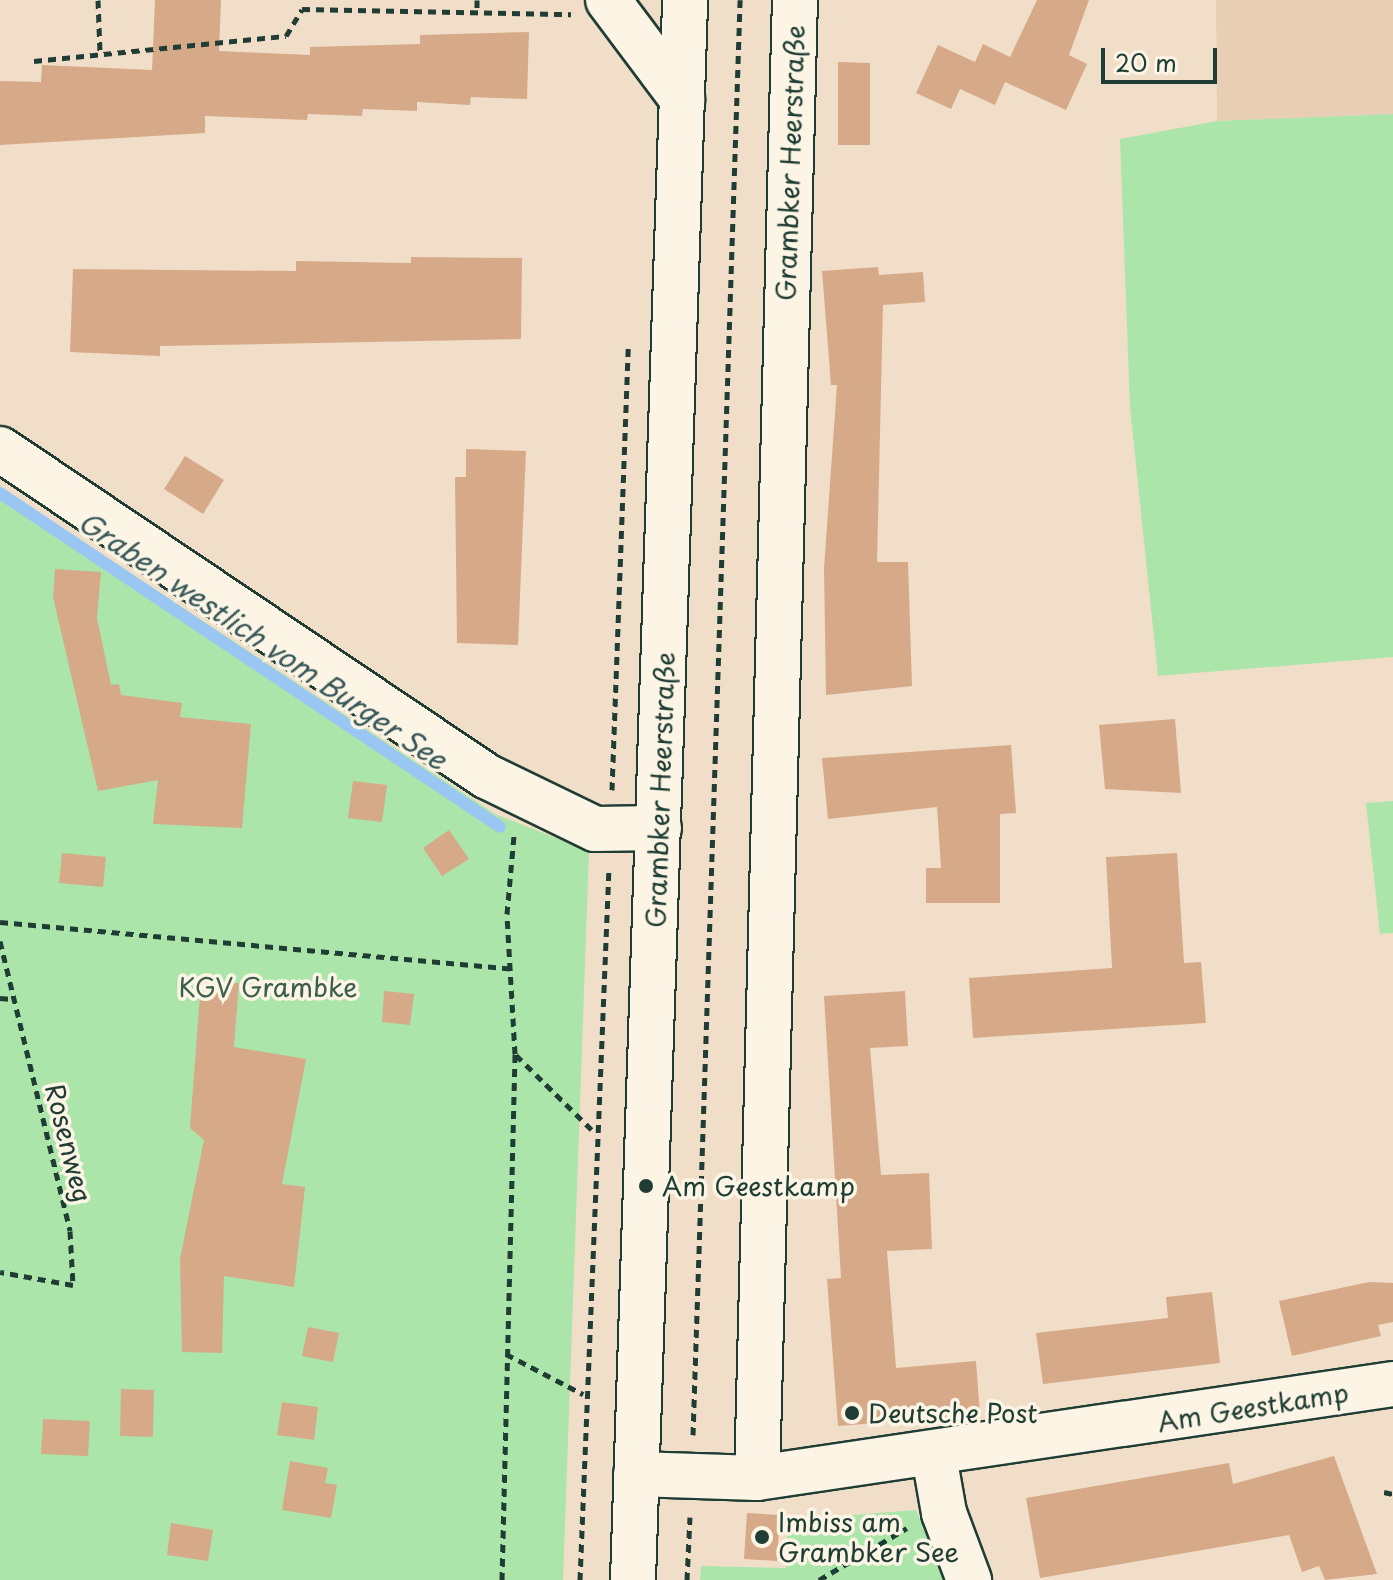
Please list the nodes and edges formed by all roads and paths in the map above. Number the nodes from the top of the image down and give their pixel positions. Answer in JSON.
{"nodes":[{"id":1,"x":98,"y":0,"type":"edge"},
{"id":2,"x":477,"y":0,"type":"edge"},
{"id":3,"x":685,"y":0,"type":"edge"},
{"id":4,"x":740,"y":0,"type":"edge"},
{"id":5,"x":795,"y":0,"type":"edge"},
{"id":6,"x":608,"y":3,"type":"edge"},
{"id":7,"x":477,"y":13,"type":"junction"},
{"id":8,"x":100,"y":52,"type":"junction"},
{"id":9,"x":34,"y":61,"type":"dead end"},
{"id":10,"x":682,"y":99,"type":"junction"},
{"id":11,"x":0,"y":449,"type":"edge"},
{"id":12,"x":527,"y":798,"type":"junction"},
{"id":13,"x":659,"y":828,"type":"junction"},
{"id":14,"x":0,"y":922,"type":"edge"},
{"id":15,"x":0,"y":941,"type":"edge"},
{"id":16,"x":515,"y":969,"type":"junction"},
{"id":17,"x":0,"y":998,"type":"edge"},
{"id":18,"x":12,"y":999,"type":"junction"},
{"id":19,"x":515,"y":1054,"type":"junction"},
{"id":20,"x":595,"y":1133,"type":"dead end"},
{"id":21,"x":0,"y":1272,"type":"edge"},
{"id":22,"x":506,"y":1354,"type":"junction"},
{"id":23,"x":1393,"y":1384,"type":"edge"},
{"id":24,"x":583,"y":1394,"type":"dead end"},
{"id":25,"x":934,"y":1456,"type":"junction"},
{"id":26,"x":636,"y":1474,"type":"junction"},
{"id":27,"x":692,"y":1476,"type":"junction"},
{"id":28,"x":757,"y":1478,"type":"junction"},
{"id":29,"x":1384,"y":1492,"type":"dead end"},
{"id":30,"x":1393,"y":1494,"type":"edge"},
{"id":31,"x":944,"y":1513,"type":"junction"},
{"id":32,"x":502,"y":1580,"type":"edge"},
{"id":33,"x":633,"y":1580,"type":"edge"},
{"id":34,"x":687,"y":1580,"type":"edge"},
{"id":35,"x":819,"y":1580,"type":"edge"},
{"id":36,"x":969,"y":1580,"type":"edge"}],
"edges":[{"from":1,"to":8,"type":"path"},
{"from":2,"to":7,"type":"path"},
{"from":3,"to":10,"type":"street","name":"Grambker Heerstraße"},
{"from":4,"to":27,"type":"path"},
{"from":5,"to":28,"type":"street","name":"Grambker Heerstraße"},
{"from":6,"to":7,"type":"path"},
{"from":6,"to":10,"type":"street"},
{"from":7,"to":8,"type":"path"},
{"from":8,"to":9,"type":"path"},
{"from":10,"to":13,"type":"street","name":"Grambker Heerstraße"},
{"from":11,"to":12,"type":"street"},
{"from":12,"to":13,"type":"street"},
{"from":12,"to":16,"type":"path"},
{"from":13,"to":26,"type":"street","name":"Grambker Heerstraße"},
{"from":14,"to":16,"type":"path"},
{"from":15,"to":18,"type":"path","name":"Rosenweg"},
{"from":16,"to":19,"type":"path"},
{"from":17,"to":18,"type":"path"},
{"from":18,"to":21,"type":"path","name":"Rosenweg"},
{"from":19,"to":20,"type":"path"},
{"from":19,"to":22,"type":"path"},
{"from":22,"to":24,"type":"path"},
{"from":22,"to":32,"type":"path"},
{"from":23,"to":25,"type":"street","name":"Am Geestkamp"},
{"from":25,"to":28,"type":"street","name":"Am Geestkamp"},
{"from":25,"to":31,"type":"street"},
{"from":26,"to":27,"type":"street","name":"Am Geestkamp"},
{"from":26,"to":33,"type":"street","name":"Grambker Heerstraße"},
{"from":27,"to":28,"type":"street","name":"Am Geestkamp"},
{"from":27,"to":34,"type":"path"},
{"from":29,"to":30,"type":"path"},
{"from":31,"to":35,"type":"path"},
{"from":31,"to":36,"type":"street"}]}
